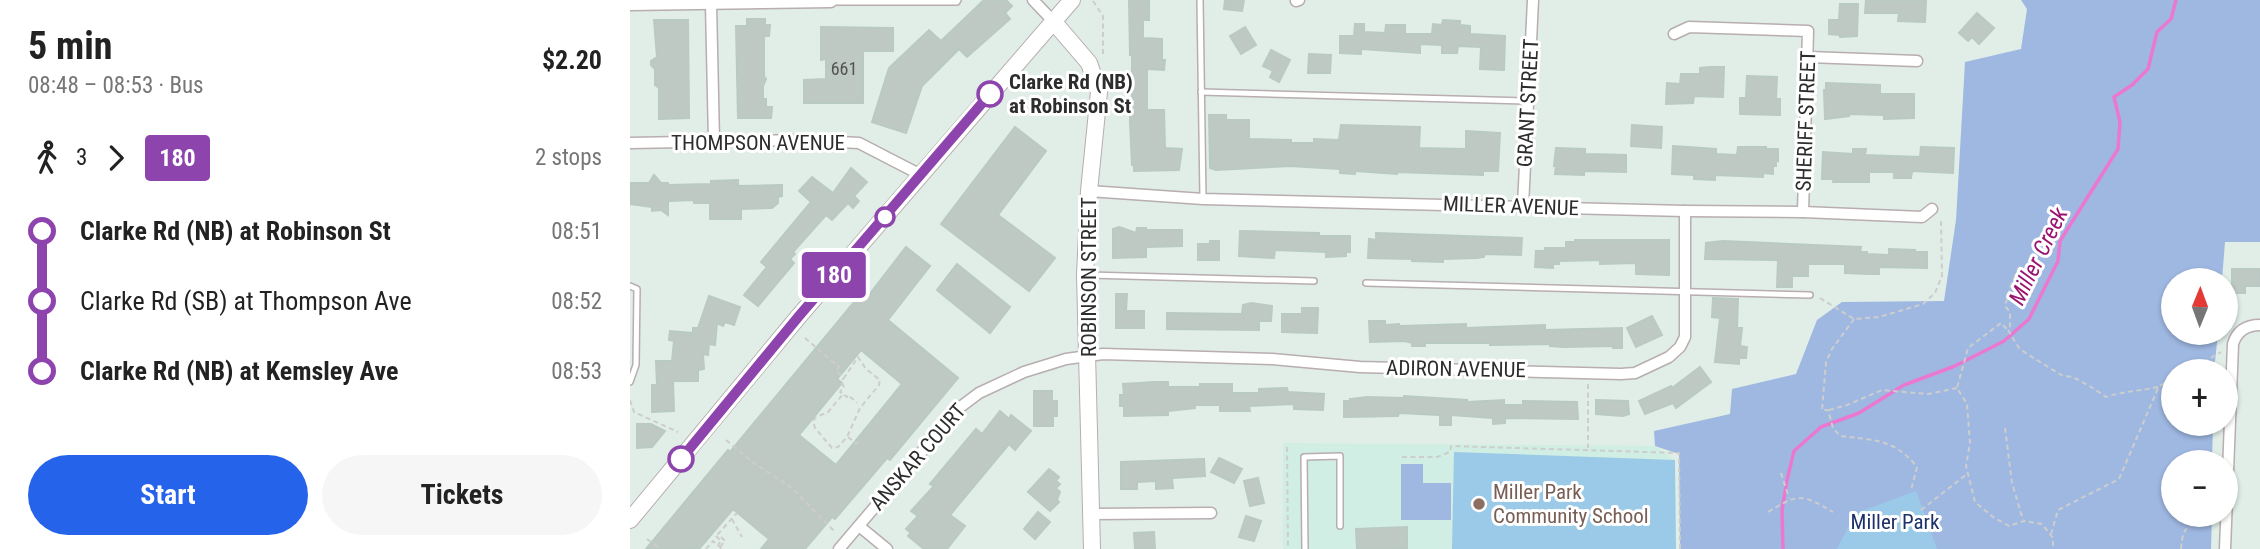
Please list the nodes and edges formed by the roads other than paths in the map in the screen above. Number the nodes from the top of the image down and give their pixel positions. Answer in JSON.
{"nodes":[{"id":1,"x":958,"y":0,"type":"edge"},
{"id":2,"x":1032,"y":0,"type":"edge"},
{"id":3,"x":1072,"y":0,"type":"edge"},
{"id":4,"x":1200,"y":0,"type":"edge"},
{"id":5,"x":1533,"y":0,"type":"edge"},
{"id":6,"x":831,"y":2,"type":"joint"},
{"id":7,"x":712,"y":4,"type":"junction"},
{"id":8,"x":630,"y":5,"type":"edge"},
{"id":9,"x":1053,"y":21,"type":"junction"},
{"id":10,"x":1674,"y":34,"type":"dead end"},
{"id":11,"x":1808,"y":57,"type":"junction"},
{"id":12,"x":1917,"y":61,"type":"dead end"},
{"id":13,"x":1201,"y":92,"type":"junction"},
{"id":14,"x":1529,"y":101,"type":"junction"},
{"id":15,"x":714,"y":141,"type":"junction"},
{"id":16,"x":630,"y":144,"type":"edge"},
{"id":17,"x":921,"y":175,"type":"junction"},
{"id":18,"x":1088,"y":191,"type":"junction"},
{"id":19,"x":1203,"y":199,"type":"junction"},
{"id":20,"x":1523,"y":205,"type":"junction"},
{"id":21,"x":1932,"y":209,"type":"road end"},
{"id":22,"x":1685,"y":211,"type":"junction"},
{"id":23,"x":1803,"y":212,"type":"junction"},
{"id":24,"x":1085,"y":275,"type":"junction"},
{"id":25,"x":1314,"y":281,"type":"dead end"},
{"id":26,"x":1366,"y":283,"type":"dead end"},
{"id":27,"x":630,"y":286,"type":"edge"},
{"id":28,"x":1686,"y":293,"type":"junction"},
{"id":29,"x":1810,"y":295,"type":"road end"},
{"id":30,"x":2260,"y":325,"type":"edge"},
{"id":31,"x":1088,"y":355,"type":"junction"},
{"id":32,"x":630,"y":382,"type":"edge"},
{"id":33,"x":1211,"y":513,"type":"dead end"},
{"id":34,"x":1092,"y":514,"type":"junction"},
{"id":35,"x":630,"y":520,"type":"edge"},
{"id":36,"x":859,"y":526,"type":"junction"},
{"id":37,"x":1340,"y":526,"type":"dead end"},
{"id":38,"x":839,"y":549,"type":"edge"},
{"id":39,"x":887,"y":549,"type":"edge"},
{"id":40,"x":1092,"y":549,"type":"edge"},
{"id":41,"x":1305,"y":549,"type":"edge"},
{"id":42,"x":2225,"y":549,"type":"edge"}],
"edges":[{"from":1,"to":6,"type":"lane"},
{"from":2,"to":9,"type":"street"},
{"from":3,"to":9,"type":"main road"},
{"from":4,"to":13,"type":"lane"},
{"from":5,"to":14,"type":"street","name":"GRANT STREET"},
{"from":6,"to":7,"type":"street"},
{"from":7,"to":8,"type":"street"},
{"from":7,"to":15,"type":"street"},
{"from":9,"to":17,"type":"main road"},
{"from":9,"to":18,"type":"main road","name":"ROBINSON STREET"},
{"from":10,"to":11,"type":"street","name":"SHERIFF STREET"},
{"from":11,"to":12,"type":"street"},
{"from":11,"to":23,"type":"street","name":"SHERIFF STREET"},
{"from":13,"to":14,"type":"lane"},
{"from":13,"to":19,"type":"lane"},
{"from":14,"to":20,"type":"street","name":"GRANT STREET"},
{"from":15,"to":16,"type":"street","name":"THOMPSON AVENUE"},
{"from":15,"to":17,"type":"street","name":"THOMPSON AVENUE"},
{"from":17,"to":35,"type":"main road"},
{"from":18,"to":19,"type":"street","name":"MILLER AVENUE"},
{"from":18,"to":24,"type":"main road","name":"ROBINSON STREET"},
{"from":19,"to":20,"type":"street","name":"MILLER AVENUE"},
{"from":20,"to":22,"type":"street","name":"MILLER AVENUE"},
{"from":21,"to":23,"type":"street","name":"MILLER AVENUE"},
{"from":22,"to":23,"type":"street","name":"MILLER AVENUE"},
{"from":22,"to":28,"type":"street","name":"ADIRON AVENUE"},
{"from":24,"to":25,"type":"lane"},
{"from":24,"to":31,"type":"main road","name":"ROBINSON STREET"},
{"from":26,"to":28,"type":"lane"},
{"from":27,"to":32,"type":"lane"},
{"from":28,"to":29,"type":"lane"},
{"from":28,"to":31,"type":"street","name":"ADIRON AVENUE"},
{"from":30,"to":42,"type":"street"},
{"from":31,"to":34,"type":"main road","name":"ROBINSON STREET"},
{"from":31,"to":36,"type":"street","name":"ANSKAR COURT"},
{"from":33,"to":34,"type":"street"},
{"from":34,"to":40,"type":"main road","name":"ROBINSON STREET"},
{"from":36,"to":38,"type":"street","name":"ANSKAR COURT"},
{"from":36,"to":39,"type":"street"},
{"from":37,"to":41,"type":"lane"}]}
